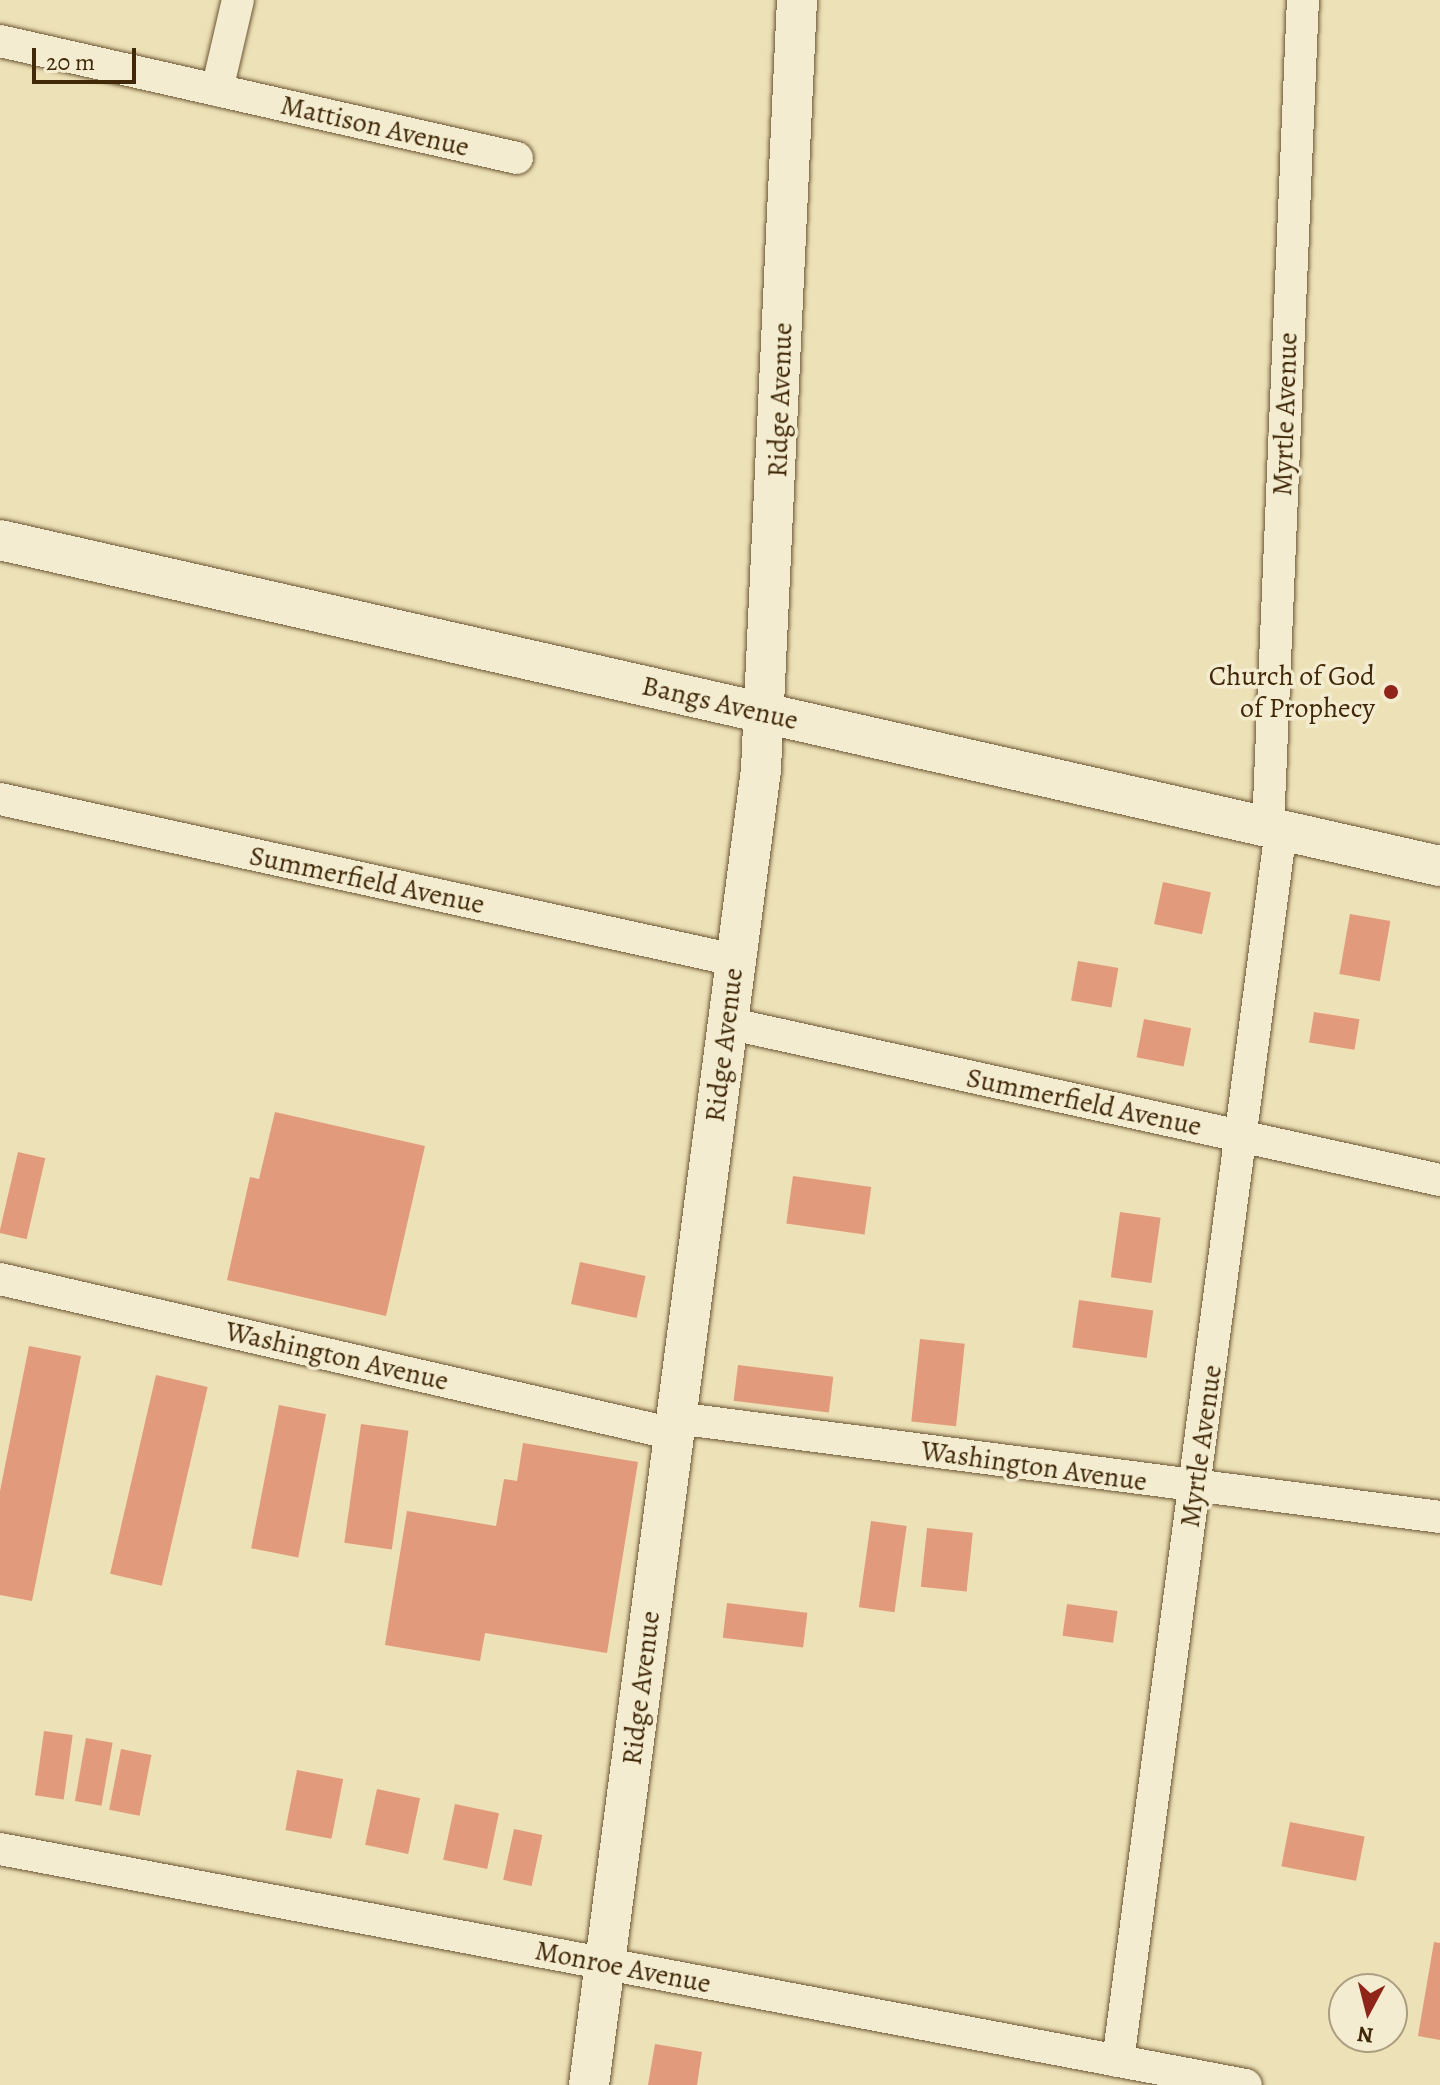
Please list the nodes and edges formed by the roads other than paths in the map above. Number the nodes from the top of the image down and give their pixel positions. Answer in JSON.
{"nodes":[{"id":1,"x":238,"y":0,"type":"edge"},
{"id":2,"x":797,"y":0,"type":"edge"},
{"id":3,"x":1303,"y":0,"type":"edge"},
{"id":4,"x":0,"y":41,"type":"edge"},
{"id":5,"x":217,"y":90,"type":"junction"},
{"id":6,"x":517,"y":158,"type":"dead end"},
{"id":7,"x":0,"y":540,"type":"edge"},
{"id":8,"x":765,"y":714,"type":"junction"},
{"id":9,"x":0,"y":799,"type":"edge"},
{"id":10,"x":1275,"y":829,"type":"junction"},
{"id":11,"x":1440,"y":866,"type":"edge"},
{"id":12,"x":735,"y":960,"type":"junction"},
{"id":13,"x":727,"y":1023,"type":"junction"},
{"id":14,"x":1242,"y":1137,"type":"junction"},
{"id":15,"x":1440,"y":1180,"type":"edge"},
{"id":16,"x":0,"y":1279,"type":"edge"},
{"id":17,"x":675,"y":1426,"type":"junction"},
{"id":18,"x":1195,"y":1487,"type":"junction"},
{"id":19,"x":1440,"y":1517,"type":"edge"},
{"id":20,"x":0,"y":1849,"type":"edge"},
{"id":21,"x":606,"y":1964,"type":"junction"},
{"id":22,"x":1118,"y":2061,"type":"junction"},
{"id":23,"x":589,"y":2085,"type":"edge"},
{"id":24,"x":1246,"y":2085,"type":"edge"}],
"edges":[{"from":1,"to":5,"type":"street"},
{"from":2,"to":8,"type":"street","name":"Ridge Avenue"},
{"from":3,"to":10,"type":"street","name":"Myrtle Avenue"},
{"from":4,"to":5,"type":"street","name":"Mattison Avenue"},
{"from":5,"to":6,"type":"street","name":"Mattison Avenue"},
{"from":7,"to":8,"type":"street","name":"Bangs Avenue"},
{"from":8,"to":10,"type":"street","name":"Bangs Avenue"},
{"from":8,"to":12,"type":"street","name":"Ridge Avenue"},
{"from":9,"to":12,"type":"street","name":"Summerfield Avenue"},
{"from":10,"to":11,"type":"street","name":"Bangs Avenue"},
{"from":10,"to":14,"type":"street","name":"Myrtle Avenue"},
{"from":12,"to":13,"type":"street","name":"Ridge Avenue"},
{"from":13,"to":14,"type":"street","name":"Summerfield Avenue"},
{"from":13,"to":17,"type":"street","name":"Ridge Avenue"},
{"from":14,"to":15,"type":"street","name":"Summerfield Avenue"},
{"from":14,"to":18,"type":"street","name":"Myrtle Avenue"},
{"from":16,"to":17,"type":"street","name":"Washington Avenue"},
{"from":17,"to":18,"type":"street","name":"Washington Avenue"},
{"from":17,"to":21,"type":"street","name":"Ridge Avenue"},
{"from":18,"to":19,"type":"street","name":"Washington Avenue"},
{"from":18,"to":22,"type":"street","name":"Myrtle Avenue"},
{"from":20,"to":21,"type":"street","name":"Monroe Avenue"},
{"from":21,"to":22,"type":"street","name":"Monroe Avenue"},
{"from":21,"to":23,"type":"street","name":"Ridge Avenue"},
{"from":22,"to":24,"type":"street","name":"Monroe Avenue"}]}
